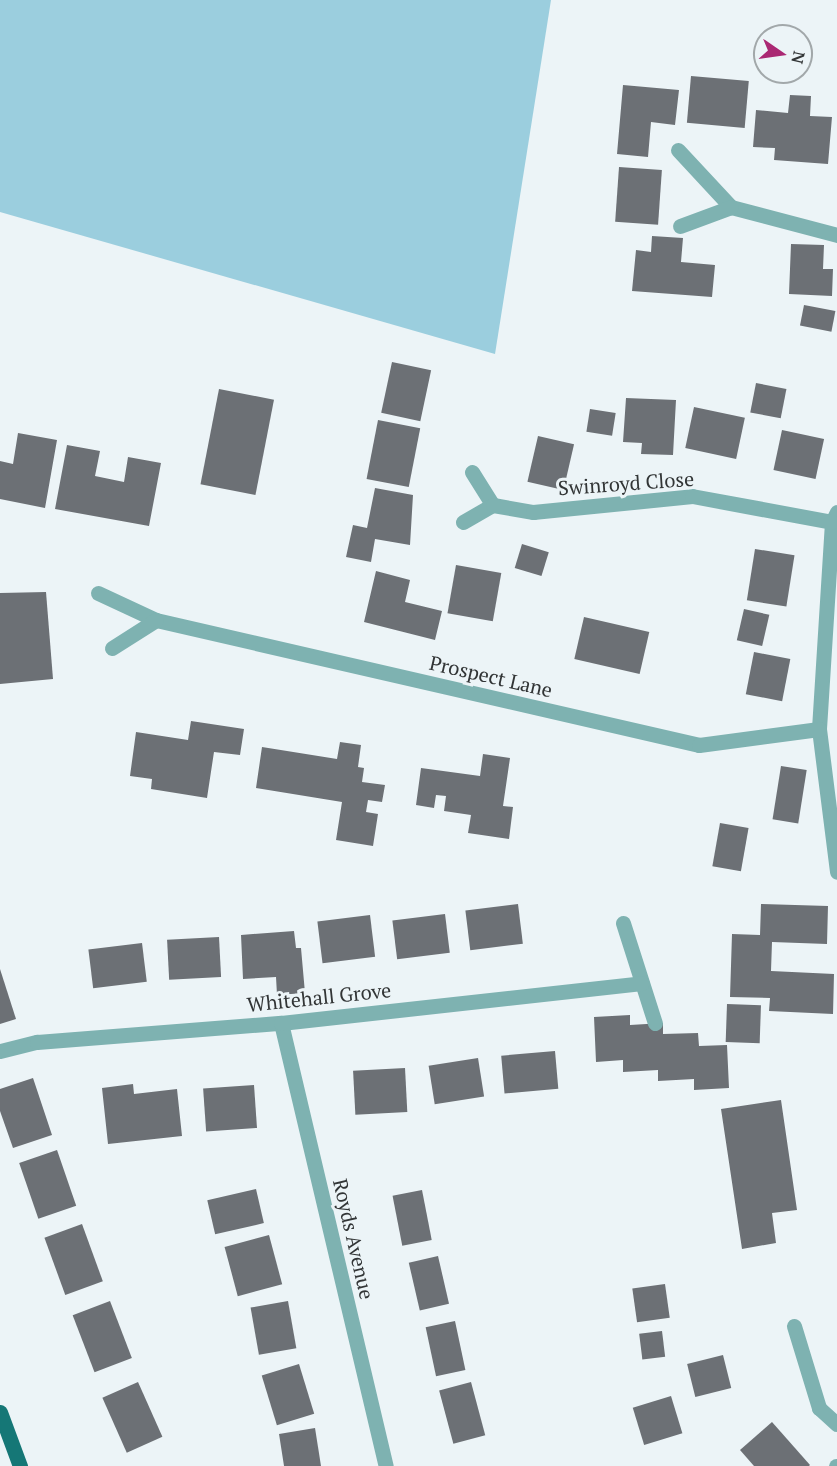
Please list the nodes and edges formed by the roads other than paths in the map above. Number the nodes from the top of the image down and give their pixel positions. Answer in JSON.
{"nodes":[{"id":1,"x":678,"y":150,"type":"dead end"},
{"id":2,"x":731,"y":207,"type":"junction"},
{"id":3,"x":680,"y":226,"type":"dead end"},
{"id":4,"x":837,"y":235,"type":"edge"},
{"id":5,"x":472,"y":472,"type":"dead end"},
{"id":6,"x":493,"y":505,"type":"junction"},
{"id":7,"x":835,"y":517,"type":"edge"},
{"id":8,"x":463,"y":522,"type":"dead end"},
{"id":9,"x":98,"y":593,"type":"dead end"},
{"id":10,"x":156,"y":620,"type":"junction"},
{"id":11,"x":112,"y":648,"type":"dead end"},
{"id":12,"x":819,"y":729,"type":"junction"},
{"id":13,"x":837,"y":872,"type":"edge"},
{"id":14,"x":623,"y":923,"type":"dead end"},
{"id":15,"x":642,"y":983,"type":"junction"},
{"id":16,"x":281,"y":1023,"type":"junction"},
{"id":17,"x":655,"y":1023,"type":"dead end"},
{"id":18,"x":0,"y":1051,"type":"edge"},
{"id":19,"x":794,"y":1326,"type":"dead end"},
{"id":20,"x":0,"y":1413,"type":"edge"},
{"id":21,"x":837,"y":1424,"type":"edge"},
{"id":22,"x":20,"y":1466,"type":"edge"},
{"id":23,"x":386,"y":1466,"type":"edge"}],
"edges":[{"from":1,"to":2,"type":"street"},
{"from":2,"to":3,"type":"street"},
{"from":2,"to":4,"type":"street"},
{"from":5,"to":6,"type":"street"},
{"from":6,"to":7,"type":"street","name":"Swinroyd Close"},
{"from":6,"to":8,"type":"street"},
{"from":7,"to":12,"type":"street"},
{"from":9,"to":10,"type":"street","name":"Prospect Lane"},
{"from":10,"to":11,"type":"street"},
{"from":10,"to":12,"type":"street","name":"Prospect Lane"},
{"from":12,"to":13,"type":"street"},
{"from":14,"to":15,"type":"street"},
{"from":15,"to":16,"type":"street","name":"Whitehall Grove"},
{"from":15,"to":17,"type":"street"},
{"from":16,"to":18,"type":"street","name":"Whitehall Grove"},
{"from":16,"to":23,"type":"street","name":"Royds Avenue"},
{"from":19,"to":21,"type":"street"},
{"from":20,"to":22,"type":"main road"}]}
